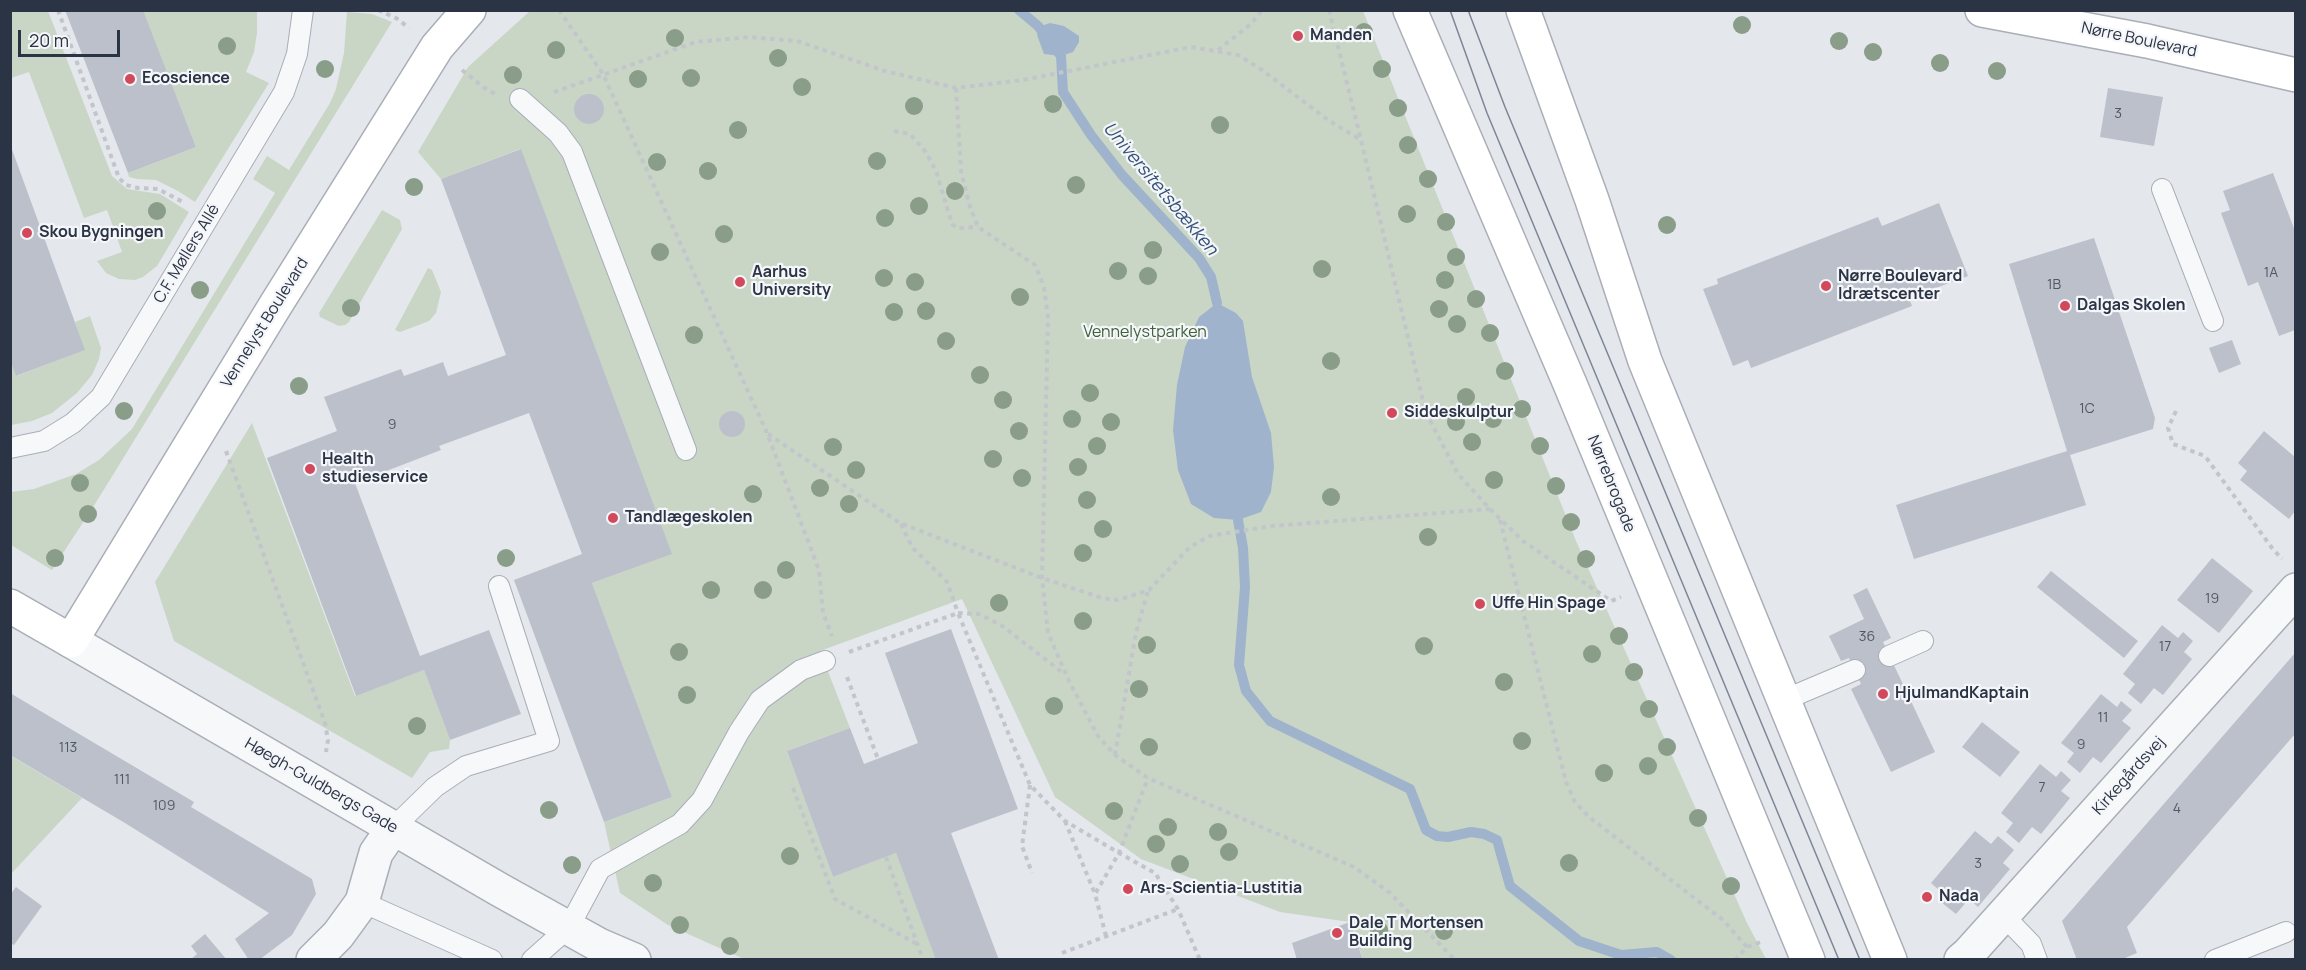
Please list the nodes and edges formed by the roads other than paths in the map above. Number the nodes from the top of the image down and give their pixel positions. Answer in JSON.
{"nodes":[{"id":1,"x":303,"y":10,"type":"edge"},
{"id":2,"x":469,"y":10,"type":"edge"},
{"id":3,"x":1410,"y":10,"type":"edge"},
{"id":4,"x":1523,"y":10,"type":"edge"},
{"id":5,"x":1982,"y":10,"type":"edge"},
{"id":6,"x":2076,"y":18,"type":"edge"},
{"id":7,"x":2295,"y":75,"type":"edge"},
{"id":8,"x":520,"y":99,"type":"dead end"},
{"id":9,"x":2162,"y":189,"type":"dead end"},
{"id":10,"x":2213,"y":321,"type":"dead end"},
{"id":11,"x":10,"y":448,"type":"edge"},
{"id":12,"x":686,"y":450,"type":"dead end"},
{"id":13,"x":2291,"y":577,"type":"edge"},
{"id":14,"x":499,"y":586,"type":"dead end"},
{"id":15,"x":10,"y":606,"type":"edge"},
{"id":16,"x":71,"y":641,"type":"junction"},
{"id":17,"x":1923,"y":641,"type":"dead end"},
{"id":18,"x":1889,"y":656,"type":"dead end"},
{"id":19,"x":832,"y":659,"type":"road end"},
{"id":20,"x":1855,"y":670,"type":"dead end"},
{"id":21,"x":1784,"y":700,"type":"junction"},
{"id":22,"x":394,"y":827,"type":"junction"},
{"id":23,"x":362,"y":902,"type":"junction"},
{"id":24,"x":2003,"y":915,"type":"junction"},
{"id":25,"x":569,"y":927,"type":"junction"},
{"id":26,"x":2286,"y":932,"type":"dead end"},
{"id":27,"x":313,"y":960,"type":"edge"},
{"id":28,"x":492,"y":960,"type":"edge"},
{"id":29,"x":532,"y":960,"type":"edge"},
{"id":30,"x":634,"y":960,"type":"edge"},
{"id":31,"x":1808,"y":960,"type":"edge"},
{"id":32,"x":1890,"y":960,"type":"edge"},
{"id":33,"x":1960,"y":960,"type":"edge"},
{"id":34,"x":2037,"y":960,"type":"edge"},
{"id":35,"x":2215,"y":960,"type":"edge"}],
"edges":[{"from":1,"to":11,"type":"lane","name":"C.F. Møllers Allé"},
{"from":2,"to":16,"type":"main road","name":"Vennelyst Boulevard"},
{"from":3,"to":31,"type":"main road","name":"Nørrebrogade"},
{"from":4,"to":21,"type":"main road"},
{"from":5,"to":6,"type":"main road","name":"Nørre Boulevard"},
{"from":6,"to":7,"type":"main road","name":"Nørre Boulevard"},
{"from":8,"to":12,"type":"lane"},
{"from":9,"to":10,"type":"lane"},
{"from":13,"to":24,"type":"street","name":"Kirkegårdsvej"},
{"from":14,"to":22,"type":"lane"},
{"from":15,"to":16,"type":"main road","name":"Høegh-Guldbergs Gade"},
{"from":16,"to":22,"type":"street","name":"Høegh-Guldbergs Gade"},
{"from":17,"to":18,"type":"lane"},
{"from":19,"to":25,"type":"lane"},
{"from":20,"to":21,"type":"lane"},
{"from":21,"to":32,"type":"main road"},
{"from":22,"to":23,"type":"street"},
{"from":22,"to":25,"type":"street","name":"Høegh-Guldbergs Gade"},
{"from":23,"to":27,"type":"street"},
{"from":23,"to":28,"type":"lane"},
{"from":24,"to":33,"type":"street","name":"Kirkegårdsvej"},
{"from":24,"to":34,"type":"lane"},
{"from":25,"to":29,"type":"lane"},
{"from":25,"to":30,"type":"street","name":"Høegh-Guldbergs Gade"},
{"from":26,"to":35,"type":"lane"}]}
